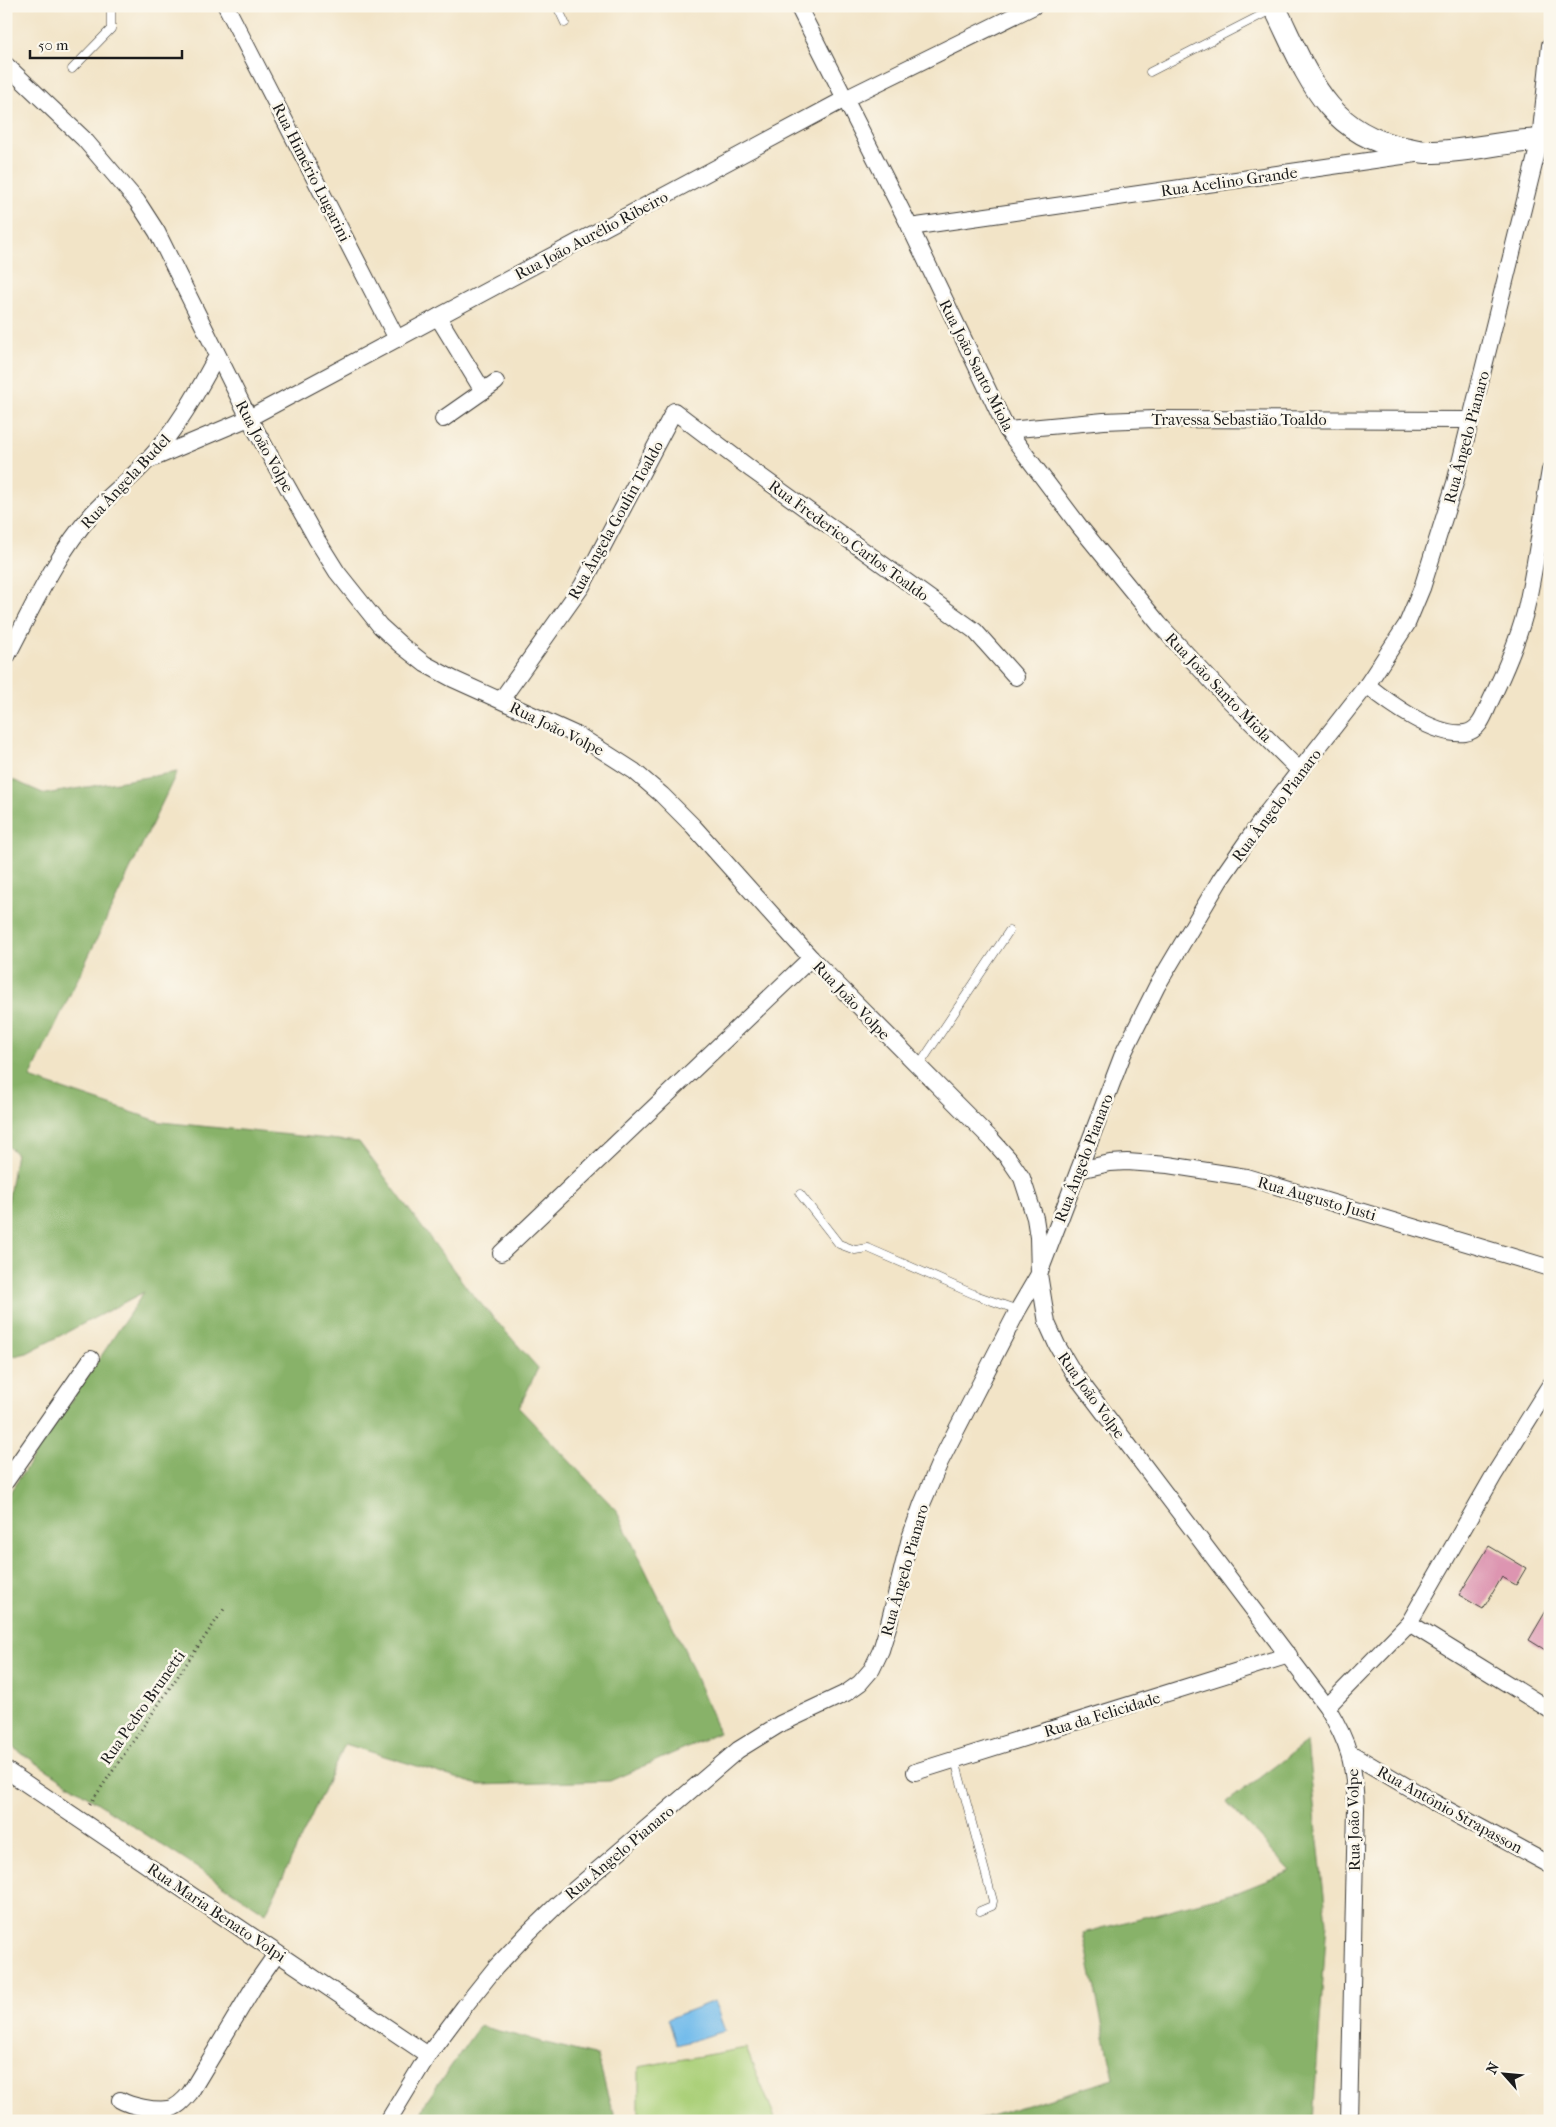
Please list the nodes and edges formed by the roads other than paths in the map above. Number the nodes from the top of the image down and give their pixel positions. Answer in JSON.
{"nodes":[{"id":1,"x":111,"y":6,"type":"edge"},
{"id":2,"x":557,"y":6,"type":"edge"},
{"id":3,"x":798,"y":6,"type":"edge"},
{"id":4,"x":1034,"y":6,"type":"edge"},
{"id":5,"x":1274,"y":7,"type":"edge"},
{"id":6,"x":230,"y":8,"type":"edge"},
{"id":7,"x":565,"y":23,"type":"dead end"},
{"id":8,"x":1550,"y":45,"type":"edge"},
{"id":9,"x":6,"y":65,"type":"edge"},
{"id":10,"x":72,"y":69,"type":"dead end"},
{"id":11,"x":1150,"y":72,"type":"dead end"},
{"id":12,"x":845,"y":99,"type":"junction"},
{"id":13,"x":1545,"y":140,"type":"edge"},
{"id":14,"x":1428,"y":152,"type":"junction"},
{"id":15,"x":910,"y":227,"type":"junction"},
{"id":16,"x":438,"y":317,"type":"junction"},
{"id":17,"x":397,"y":339,"type":"junction"},
{"id":18,"x":217,"y":356,"type":"junction"},
{"id":19,"x":674,"y":411,"type":"joint"},
{"id":20,"x":248,"y":418,"type":"junction"},
{"id":21,"x":443,"y":419,"type":"dead end"},
{"id":22,"x":1471,"y":420,"type":"junction"},
{"id":23,"x":1007,"y":430,"type":"junction"},
{"id":24,"x":147,"y":461,"type":"junction"},
{"id":25,"x":1550,"y":470,"type":"edge"},
{"id":26,"x":6,"y":658,"type":"edge"},
{"id":27,"x":1016,"y":678,"type":"dead end"},
{"id":28,"x":1367,"y":685,"type":"junction"},
{"id":29,"x":501,"y":700,"type":"junction"},
{"id":30,"x":1300,"y":771,"type":"junction"},
{"id":31,"x":1009,"y":932,"type":"dead end"},
{"id":32,"x":811,"y":958,"type":"junction"},
{"id":33,"x":918,"y":1067,"type":"junction"},
{"id":34,"x":1079,"y":1170,"type":"junction"},
{"id":35,"x":800,"y":1194,"type":"dead end"},
{"id":36,"x":501,"y":1253,"type":"dead end"},
{"id":37,"x":1550,"y":1268,"type":"edge"},
{"id":38,"x":1039,"y":1274,"type":"junction"},
{"id":39,"x":1018,"y":1310,"type":"junction"},
{"id":40,"x":91,"y":1359,"type":"dead end"},
{"id":41,"x":1550,"y":1385,"type":"edge"},
{"id":42,"x":6,"y":1481,"type":"edge"},
{"id":43,"x":1409,"y":1623,"type":"junction"},
{"id":44,"x":1289,"y":1655,"type":"junction"},
{"id":45,"x":1327,"y":1706,"type":"junction"},
{"id":46,"x":1550,"y":1710,"type":"edge"},
{"id":47,"x":1350,"y":1753,"type":"junction"},
{"id":48,"x":955,"y":1760,"type":"junction"},
{"id":49,"x":6,"y":1770,"type":"edge"},
{"id":50,"x":915,"y":1772,"type":"dead end"},
{"id":51,"x":1550,"y":1865,"type":"edge"},
{"id":52,"x":980,"y":1911,"type":"dead end"},
{"id":53,"x":277,"y":1953,"type":"junction"},
{"id":54,"x":428,"y":2055,"type":"junction"},
{"id":55,"x":120,"y":2100,"type":"dead end"},
{"id":56,"x":388,"y":2121,"type":"edge"},
{"id":57,"x":1349,"y":2121,"type":"edge"}],
"edges":[{"from":1,"to":10,"type":"lane"},
{"from":2,"to":7,"type":"lane"},
{"from":3,"to":12,"type":"street","name":"Rua João Santo Miola"},
{"from":4,"to":12,"type":"street","name":"Rua João Aurélio Ribeiro"},
{"from":5,"to":11,"type":"lane"},
{"from":5,"to":14,"type":"street"},
{"from":6,"to":17,"type":"street","name":"Rua Himério Lugarini"},
{"from":8,"to":13,"type":"street","name":"Rua Ângelo Pianaro"},
{"from":9,"to":18,"type":"street","name":"Rua João Volpe"},
{"from":12,"to":15,"type":"street","name":"Rua João Santo Miola"},
{"from":12,"to":16,"type":"street","name":"Rua João Aurélio Ribeiro"},
{"from":13,"to":14,"type":"street","name":"Rua Acelino Grande"},
{"from":13,"to":22,"type":"street","name":"Rua Ângelo Pianaro"},
{"from":14,"to":15,"type":"street","name":"Rua Acelino Grande"},
{"from":15,"to":23,"type":"street","name":"Rua João Santo Miola"},
{"from":16,"to":17,"type":"street","name":"Rua João Aurélio Ribeiro"},
{"from":16,"to":21,"type":"street"},
{"from":17,"to":20,"type":"street","name":"Rua João Aurélio Ribeiro"},
{"from":18,"to":20,"type":"street","name":"Rua João Volpe"},
{"from":18,"to":24,"type":"street","name":"Rua Ângela Budel"},
{"from":19,"to":27,"type":"street","name":"Rua Frederico Carlos Toaldo"},
{"from":19,"to":29,"type":"street","name":"Rua Ângela Goulin Toaldo"},
{"from":20,"to":24,"type":"street","name":"Rua João Aurélio Ribeiro"},
{"from":20,"to":29,"type":"street","name":"Rua João Volpe"},
{"from":22,"to":23,"type":"street","name":"Travessa Sebastião Toaldo"},
{"from":22,"to":28,"type":"street","name":"Rua Ângelo Pianaro"},
{"from":23,"to":30,"type":"street","name":"Rua João Santo Miola"},
{"from":24,"to":26,"type":"street","name":"Rua Ângela Budel"},
{"from":25,"to":28,"type":"street"},
{"from":28,"to":30,"type":"street","name":"Rua Ângelo Pianaro"},
{"from":29,"to":32,"type":"street","name":"Rua João Volpe"},
{"from":30,"to":34,"type":"street","name":"Rua Ângelo Pianaro"},
{"from":31,"to":33,"type":"lane"},
{"from":32,"to":33,"type":"street","name":"Rua João Volpe"},
{"from":32,"to":36,"type":"street"},
{"from":33,"to":38,"type":"street","name":"Rua João Volpe"},
{"from":34,"to":37,"type":"street","name":"Rua Augusto Justi"},
{"from":34,"to":38,"type":"street","name":"Rua Ângelo Pianaro"},
{"from":35,"to":39,"type":"lane"},
{"from":38,"to":39,"type":"street","name":"Rua Ângelo Pianaro"},
{"from":38,"to":44,"type":"street","name":"Rua João Volpe"},
{"from":39,"to":54,"type":"street","name":"Rua Ângelo Pianaro"},
{"from":40,"to":42,"type":"street"},
{"from":41,"to":43,"type":"street"},
{"from":43,"to":45,"type":"street"},
{"from":43,"to":46,"type":"street"},
{"from":44,"to":45,"type":"street","name":"Rua João Volpe"},
{"from":44,"to":48,"type":"street","name":"Rua da Felicidade"},
{"from":45,"to":47,"type":"street","name":"Rua João Volpe"},
{"from":47,"to":51,"type":"street","name":"Rua Antônio Strapasson"},
{"from":47,"to":57,"type":"street","name":"Rua João Volpe"},
{"from":48,"to":50,"type":"street","name":"Rua da Felicidade"},
{"from":48,"to":52,"type":"lane"},
{"from":49,"to":53,"type":"street","name":"Rua Maria Benato Volpi"},
{"from":53,"to":54,"type":"street","name":"Rua Maria Benato Volpi"},
{"from":53,"to":55,"type":"street"},
{"from":54,"to":56,"type":"street","name":"Rua Ângelo Pianaro"}]}
